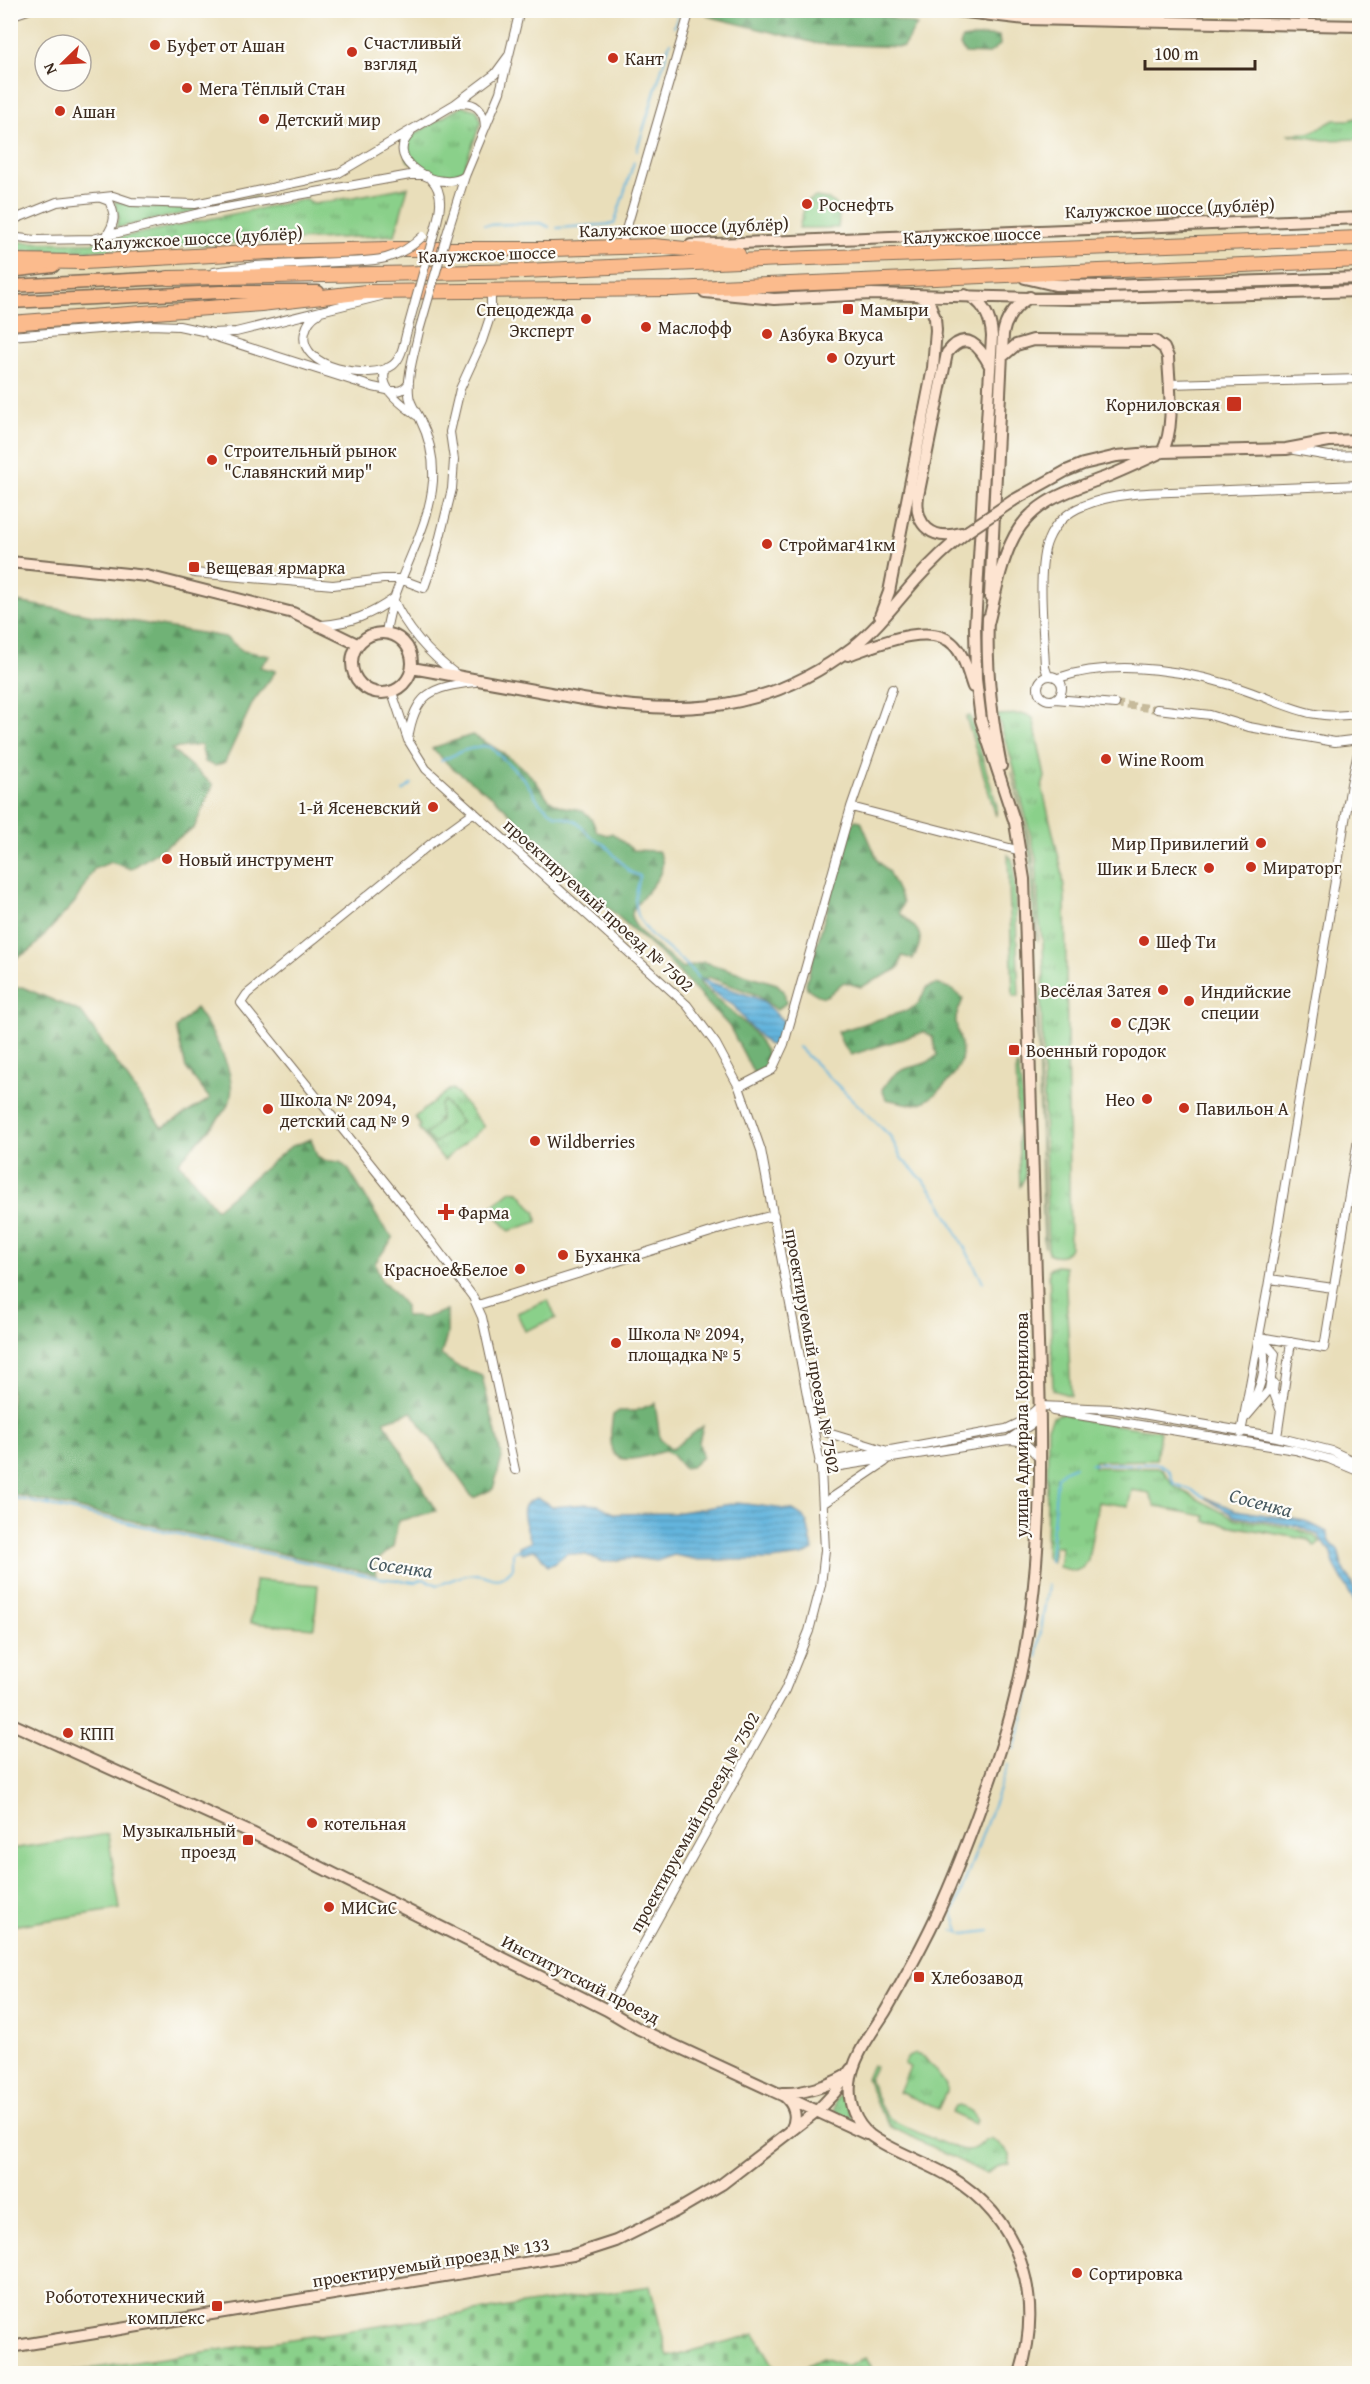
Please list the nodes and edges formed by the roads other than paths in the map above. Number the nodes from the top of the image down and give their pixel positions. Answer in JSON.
{"nodes":[{"id":1,"x":28,"y":10,"type":"edge"},
{"id":2,"x":520,"y":10,"type":"edge"},
{"id":3,"x":690,"y":10,"type":"edge"},
{"id":4,"x":948,"y":10,"type":"edge"},
{"id":5,"x":10,"y":16,"type":"edge"},
{"id":6,"x":1359,"y":26,"type":"edge"},
{"id":7,"x":509,"y":55,"type":"junction"},
{"id":8,"x":455,"y":104,"type":"junction"},
{"id":9,"x":418,"y":128,"type":"junction"},
{"id":10,"x":484,"y":134,"type":"junction"},
{"id":11,"x":428,"y":176,"type":"junction"},
{"id":12,"x":465,"y":176,"type":"junction"},
{"id":13,"x":97,"y":196,"type":"junction"},
{"id":14,"x":438,"y":216,"type":"junction"},
{"id":15,"x":1359,"y":218,"type":"edge"},
{"id":16,"x":10,"y":221,"type":"edge"},
{"id":17,"x":107,"y":235,"type":"junction"},
{"id":18,"x":10,"y":237,"type":"edge"},
{"id":19,"x":1359,"y":238,"type":"edge"},
{"id":20,"x":654,"y":246,"type":"junction"},
{"id":21,"x":621,"y":247,"type":"junction"},
{"id":22,"x":782,"y":259,"type":"junction"},
{"id":23,"x":1359,"y":260,"type":"edge"},
{"id":24,"x":10,"y":261,"type":"edge"},
{"id":25,"x":84,"y":262,"type":"junction"},
{"id":26,"x":10,"y":271,"type":"edge"},
{"id":27,"x":1012,"y":274,"type":"junction"},
{"id":28,"x":168,"y":278,"type":"junction"},
{"id":29,"x":1359,"y":278,"type":"edge"},
{"id":30,"x":10,"y":286,"type":"edge"},
{"id":31,"x":672,"y":289,"type":"junction"},
{"id":32,"x":1359,"y":290,"type":"edge"},
{"id":33,"x":366,"y":292,"type":"junction"},
{"id":34,"x":399,"y":292,"type":"junction"},
{"id":35,"x":491,"y":292,"type":"junction"},
{"id":36,"x":911,"y":294,"type":"junction"},
{"id":37,"x":965,"y":295,"type":"junction"},
{"id":38,"x":1030,"y":297,"type":"junction"},
{"id":39,"x":10,"y":302,"type":"edge"},
{"id":40,"x":324,"y":310,"type":"junction"},
{"id":41,"x":10,"y":323,"type":"edge"},
{"id":42,"x":194,"y":330,"type":"junction"},
{"id":43,"x":10,"y":336,"type":"edge"},
{"id":44,"x":305,"y":343,"type":"junction"},
{"id":45,"x":1002,"y":357,"type":"junction"},
{"id":46,"x":285,"y":358,"type":"junction"},
{"id":47,"x":390,"y":366,"type":"junction"},
{"id":48,"x":990,"y":366,"type":"junction"},
{"id":49,"x":1359,"y":379,"type":"edge"},
{"id":50,"x":410,"y":380,"type":"junction"},
{"id":51,"x":1169,"y":384,"type":"junction"},
{"id":52,"x":389,"y":389,"type":"junction"},
{"id":53,"x":420,"y":418,"type":"junction"},
{"id":54,"x":1359,"y":440,"type":"edge"},
{"id":55,"x":1286,"y":449,"type":"junction"},
{"id":56,"x":1162,"y":452,"type":"junction"},
{"id":57,"x":1359,"y":455,"type":"edge"},
{"id":58,"x":1359,"y":485,"type":"edge"},
{"id":59,"x":968,"y":531,"type":"junction"},
{"id":60,"x":10,"y":562,"type":"edge"},
{"id":61,"x":194,"y":573,"type":"dead end"},
{"id":62,"x":400,"y":579,"type":"junction"},
{"id":63,"x":393,"y":599,"type":"junction"},
{"id":64,"x":988,"y":624,"type":"junction"},
{"id":65,"x":876,"y":625,"type":"junction"},
{"id":66,"x":322,"y":626,"type":"junction"},
{"id":67,"x":386,"y":633,"type":"junction"},
{"id":68,"x":357,"y":644,"type":"junction"},
{"id":69,"x":831,"y":661,"type":"junction"},
{"id":70,"x":412,"y":668,"type":"junction"},
{"id":71,"x":1048,"y":676,"type":"junction"},
{"id":72,"x":460,"y":677,"type":"junction"},
{"id":73,"x":1058,"y":678,"type":"junction"},
{"id":74,"x":481,"y":681,"type":"junction"},
{"id":75,"x":892,"y":689,"type":"dead end"},
{"id":76,"x":392,"y":692,"type":"junction"},
{"id":77,"x":978,"y":699,"type":"junction"},
{"id":78,"x":1055,"y":699,"type":"junction"},
{"id":79,"x":1115,"y":704,"type":"tunnel mouth"},
{"id":80,"x":1157,"y":709,"type":"tunnel mouth"},
{"id":81,"x":1359,"y":710,"type":"edge"},
{"id":82,"x":1359,"y":739,"type":"edge"},
{"id":83,"x":408,"y":740,"type":"junction"},
{"id":84,"x":1359,"y":744,"type":"edge"},
{"id":85,"x":1006,"y":796,"type":"junction"},
{"id":86,"x":851,"y":807,"type":"junction"},
{"id":87,"x":474,"y":812,"type":"junction"},
{"id":88,"x":1021,"y":851,"type":"junction"},
{"id":89,"x":739,"y":1087,"type":"junction"},
{"id":90,"x":1359,"y":1127,"type":"edge"},
{"id":91,"x":774,"y":1215,"type":"junction"},
{"id":92,"x":1270,"y":1279,"type":"junction"},
{"id":93,"x":1333,"y":1288,"type":"junction"},
{"id":94,"x":478,"y":1305,"type":"junction"},
{"id":95,"x":1260,"y":1337,"type":"junction"},
{"id":96,"x":1291,"y":1342,"type":"junction"},
{"id":97,"x":1040,"y":1408,"type":"junction"},
{"id":98,"x":1281,"y":1411,"type":"junction"},
{"id":99,"x":1244,"y":1419,"type":"junction"},
{"id":100,"x":812,"y":1420,"type":"junction"},
{"id":101,"x":1241,"y":1433,"type":"junction"},
{"id":102,"x":1277,"y":1437,"type":"junction"},
{"id":103,"x":1008,"y":1440,"type":"junction"},
{"id":104,"x":885,"y":1451,"type":"junction"},
{"id":105,"x":888,"y":1460,"type":"junction"},
{"id":106,"x":1041,"y":1460,"type":"junction"},
{"id":107,"x":1359,"y":1464,"type":"edge"},
{"id":108,"x":820,"y":1466,"type":"junction"},
{"id":109,"x":515,"y":1470,"type":"dead end"},
{"id":110,"x":1359,"y":1472,"type":"edge"},
{"id":111,"x":824,"y":1503,"type":"junction"},
{"id":112,"x":10,"y":1723,"type":"edge"},
{"id":113,"x":607,"y":2010,"type":"junction"},
{"id":114,"x":850,"y":2069,"type":"junction"},
{"id":115,"x":779,"y":2092,"type":"junction"},
{"id":116,"x":818,"y":2110,"type":"junction"},
{"id":117,"x":791,"y":2131,"type":"junction"},
{"id":118,"x":875,"y":2138,"type":"junction"},
{"id":119,"x":10,"y":2347,"type":"edge"},
{"id":120,"x":1020,"y":2373,"type":"edge"}],
"edges":[{"from":1,"to":5,"type":"street"},
{"from":2,"to":7,"type":"street"},
{"from":3,"to":21,"type":"street"},
{"from":4,"to":6,"type":"street"},
{"from":7,"to":8,"type":"street"},
{"from":7,"to":10,"type":"street"},
{"from":8,"to":9,"type":"street"},
{"from":8,"to":10,"type":"street"},
{"from":9,"to":11,"type":"street"},
{"from":9,"to":13,"type":"street"},
{"from":10,"to":12,"type":"street"},
{"from":11,"to":12,"type":"street"},
{"from":11,"to":14,"type":"street"},
{"from":11,"to":17,"type":"street"},
{"from":12,"to":50,"type":"street","bridge":true},
{"from":13,"to":16,"type":"street"},
{"from":13,"to":17,"type":"street"},
{"from":14,"to":28,"type":"street","bridge":true},
{"from":14,"to":47,"type":"street","bridge":true},
{"from":15,"to":20,"type":"street","name":"Калужское шоссе (дублёр)"},
{"from":17,"to":18,"type":"street"},
{"from":19,"to":22,"type":"highway","name":"Калужское шоссе"},
{"from":20,"to":21,"type":"highway","name":"Калужское шоссе (дублёр)"},
{"from":20,"to":22,"type":"highway"},
{"from":21,"to":25,"type":"highway","name":"Калужское шоссе (дублёр)"},
{"from":22,"to":28,"type":"highway","name":"Калужское шоссе"},
{"from":23,"to":27,"type":"highway","name":"Калужское шоссе"},
{"from":24,"to":25,"type":"highway"},
{"from":25,"to":26,"type":"main road","name":"Калужское шоссе (дублёр)"},
{"from":27,"to":29,"type":"street"},
{"from":27,"to":31,"type":"highway","name":"Калужское шоссе"},
{"from":28,"to":30,"type":"main road","name":"Калужское шоссе"},
{"from":31,"to":35,"type":"highway","name":"Калужское шоссе"},
{"from":31,"to":36,"type":"street"},
{"from":32,"to":38,"type":"street"},
{"from":33,"to":34,"type":"highway","name":"Калужское шоссе"},
{"from":33,"to":39,"type":"main road","name":"Калужское шоссе"},
{"from":33,"to":41,"type":"highway"},
{"from":34,"to":35,"type":"highway","name":"Калужское шоссе"},
{"from":34,"to":40,"type":"street"},
{"from":35,"to":62,"type":"street"},
{"from":36,"to":37,"type":"street"},
{"from":36,"to":65,"type":"street"},
{"from":37,"to":38,"type":"street"},
{"from":37,"to":48,"type":"street"},
{"from":38,"to":45,"type":"street"},
{"from":40,"to":42,"type":"street"},
{"from":40,"to":44,"type":"street"},
{"from":42,"to":43,"type":"street"},
{"from":42,"to":46,"type":"street"},
{"from":44,"to":46,"type":"street"},
{"from":44,"to":47,"type":"street"},
{"from":45,"to":51,"type":"street"},
{"from":45,"to":64,"type":"street"},
{"from":46,"to":52,"type":"street"},
{"from":47,"to":50,"type":"street"},
{"from":47,"to":52,"type":"street"},
{"from":48,"to":59,"type":"street"},
{"from":48,"to":77,"type":"street"},
{"from":49,"to":51,"type":"street"},
{"from":50,"to":52,"type":"street"},
{"from":50,"to":53,"type":"street"},
{"from":51,"to":56,"type":"street"},
{"from":52,"to":53,"type":"street"},
{"from":53,"to":62,"type":"street"},
{"from":54,"to":55,"type":"street"},
{"from":55,"to":56,"type":"street"},
{"from":55,"to":57,"type":"street"},
{"from":56,"to":59,"type":"street","bridge":true},
{"from":56,"to":64,"type":"street"},
{"from":58,"to":71,"type":"street"},
{"from":59,"to":65,"type":"street"},
{"from":60,"to":66,"type":"street"},
{"from":61,"to":62,"type":"street"},
{"from":62,"to":63,"type":"street"},
{"from":63,"to":66,"type":"street"},
{"from":63,"to":67,"type":"street"},
{"from":63,"to":72,"type":"street"},
{"from":64,"to":85,"type":"street"},
{"from":65,"to":69,"type":"street"},
{"from":66,"to":68,"type":"street"},
{"from":67,"to":68,"type":"street"},
{"from":67,"to":70,"type":"street"},
{"from":68,"to":76,"type":"street"},
{"from":69,"to":74,"type":"street"},
{"from":69,"to":77,"type":"street"},
{"from":70,"to":72,"type":"street"},
{"from":70,"to":76,"type":"street"},
{"from":71,"to":73,"type":"street"},
{"from":71,"to":78,"type":"street"},
{"from":72,"to":74,"type":"street"},
{"from":73,"to":78,"type":"street"},
{"from":73,"to":81,"type":"street"},
{"from":74,"to":83,"type":"street"},
{"from":75,"to":86,"type":"street"},
{"from":76,"to":83,"type":"street","name":"проектируемый проезд № 7502"},
{"from":77,"to":85,"type":"street","name":"улица Адмирала Корнилова"},
{"from":78,"to":79,"type":"street"},
{"from":80,"to":82,"type":"street"},
{"from":83,"to":87,"type":"street","name":"проектируемый проезд № 7502"},
{"from":84,"to":92,"type":"street"},
{"from":85,"to":88,"type":"street","name":"улица Адмирала Корнилова"},
{"from":86,"to":88,"type":"street"},
{"from":86,"to":89,"type":"street"},
{"from":87,"to":89,"type":"street","name":"проектируемый проезд № 7502"},
{"from":87,"to":94,"type":"street"},
{"from":88,"to":97,"type":"street","name":"улица Адмирала Корнилова"},
{"from":89,"to":91,"type":"street","name":"проектируемый проезд № 7502"},
{"from":90,"to":93,"type":"street"},
{"from":91,"to":94,"type":"street"},
{"from":91,"to":100,"type":"street","name":"проектируемый проезд № 7502"},
{"from":92,"to":93,"type":"street"},
{"from":92,"to":95,"type":"street"},
{"from":93,"to":96,"type":"street"},
{"from":94,"to":109,"type":"street"},
{"from":95,"to":96,"type":"street"},
{"from":95,"to":99,"type":"street"},
{"from":95,"to":99,"type":"street"},
{"from":96,"to":98,"type":"street"},
{"from":96,"to":98,"type":"street"},
{"from":97,"to":101,"type":"street"},
{"from":97,"to":103,"type":"street"},
{"from":97,"to":104,"type":"street"},
{"from":97,"to":106,"type":"street","name":"улица Адмирала Корнилова"},
{"from":97,"to":110,"type":"street"},
{"from":98,"to":102,"type":"street"},
{"from":99,"to":101,"type":"street"},
{"from":100,"to":104,"type":"street"},
{"from":100,"to":108,"type":"street","name":"проектируемый проезд № 7502"},
{"from":101,"to":102,"type":"street"},
{"from":102,"to":107,"type":"street"},
{"from":103,"to":105,"type":"street"},
{"from":103,"to":106,"type":"street"},
{"from":104,"to":108,"type":"street"},
{"from":105,"to":108,"type":"street"},
{"from":105,"to":111,"type":"street"},
{"from":106,"to":114,"type":"street","name":"улица Адмирала Корнилова"},
{"from":108,"to":111,"type":"street","name":"проектируемый проезд № 7502"},
{"from":111,"to":113,"type":"street","name":"проектируемый проезд № 7502"},
{"from":112,"to":113,"type":"street","name":"Институтский проезд"},
{"from":113,"to":115,"type":"street","name":"Институтский проезд"},
{"from":114,"to":115,"type":"street"},
{"from":114,"to":116,"type":"street","name":"проектируемый проезд № 133"},
{"from":114,"to":118,"type":"street","name":"улица Адмирала Корнилова"},
{"from":115,"to":116,"type":"street","name":"Институтский проезд"},
{"from":115,"to":117,"type":"street"},
{"from":116,"to":117,"type":"street","name":"проектируемый проезд № 133"},
{"from":116,"to":118,"type":"street","name":"Институтский проезд"},
{"from":117,"to":119,"type":"street","name":"проектируемый проезд № 133"},
{"from":118,"to":120,"type":"street","name":"улица Адмирала Корнилова"}]}
